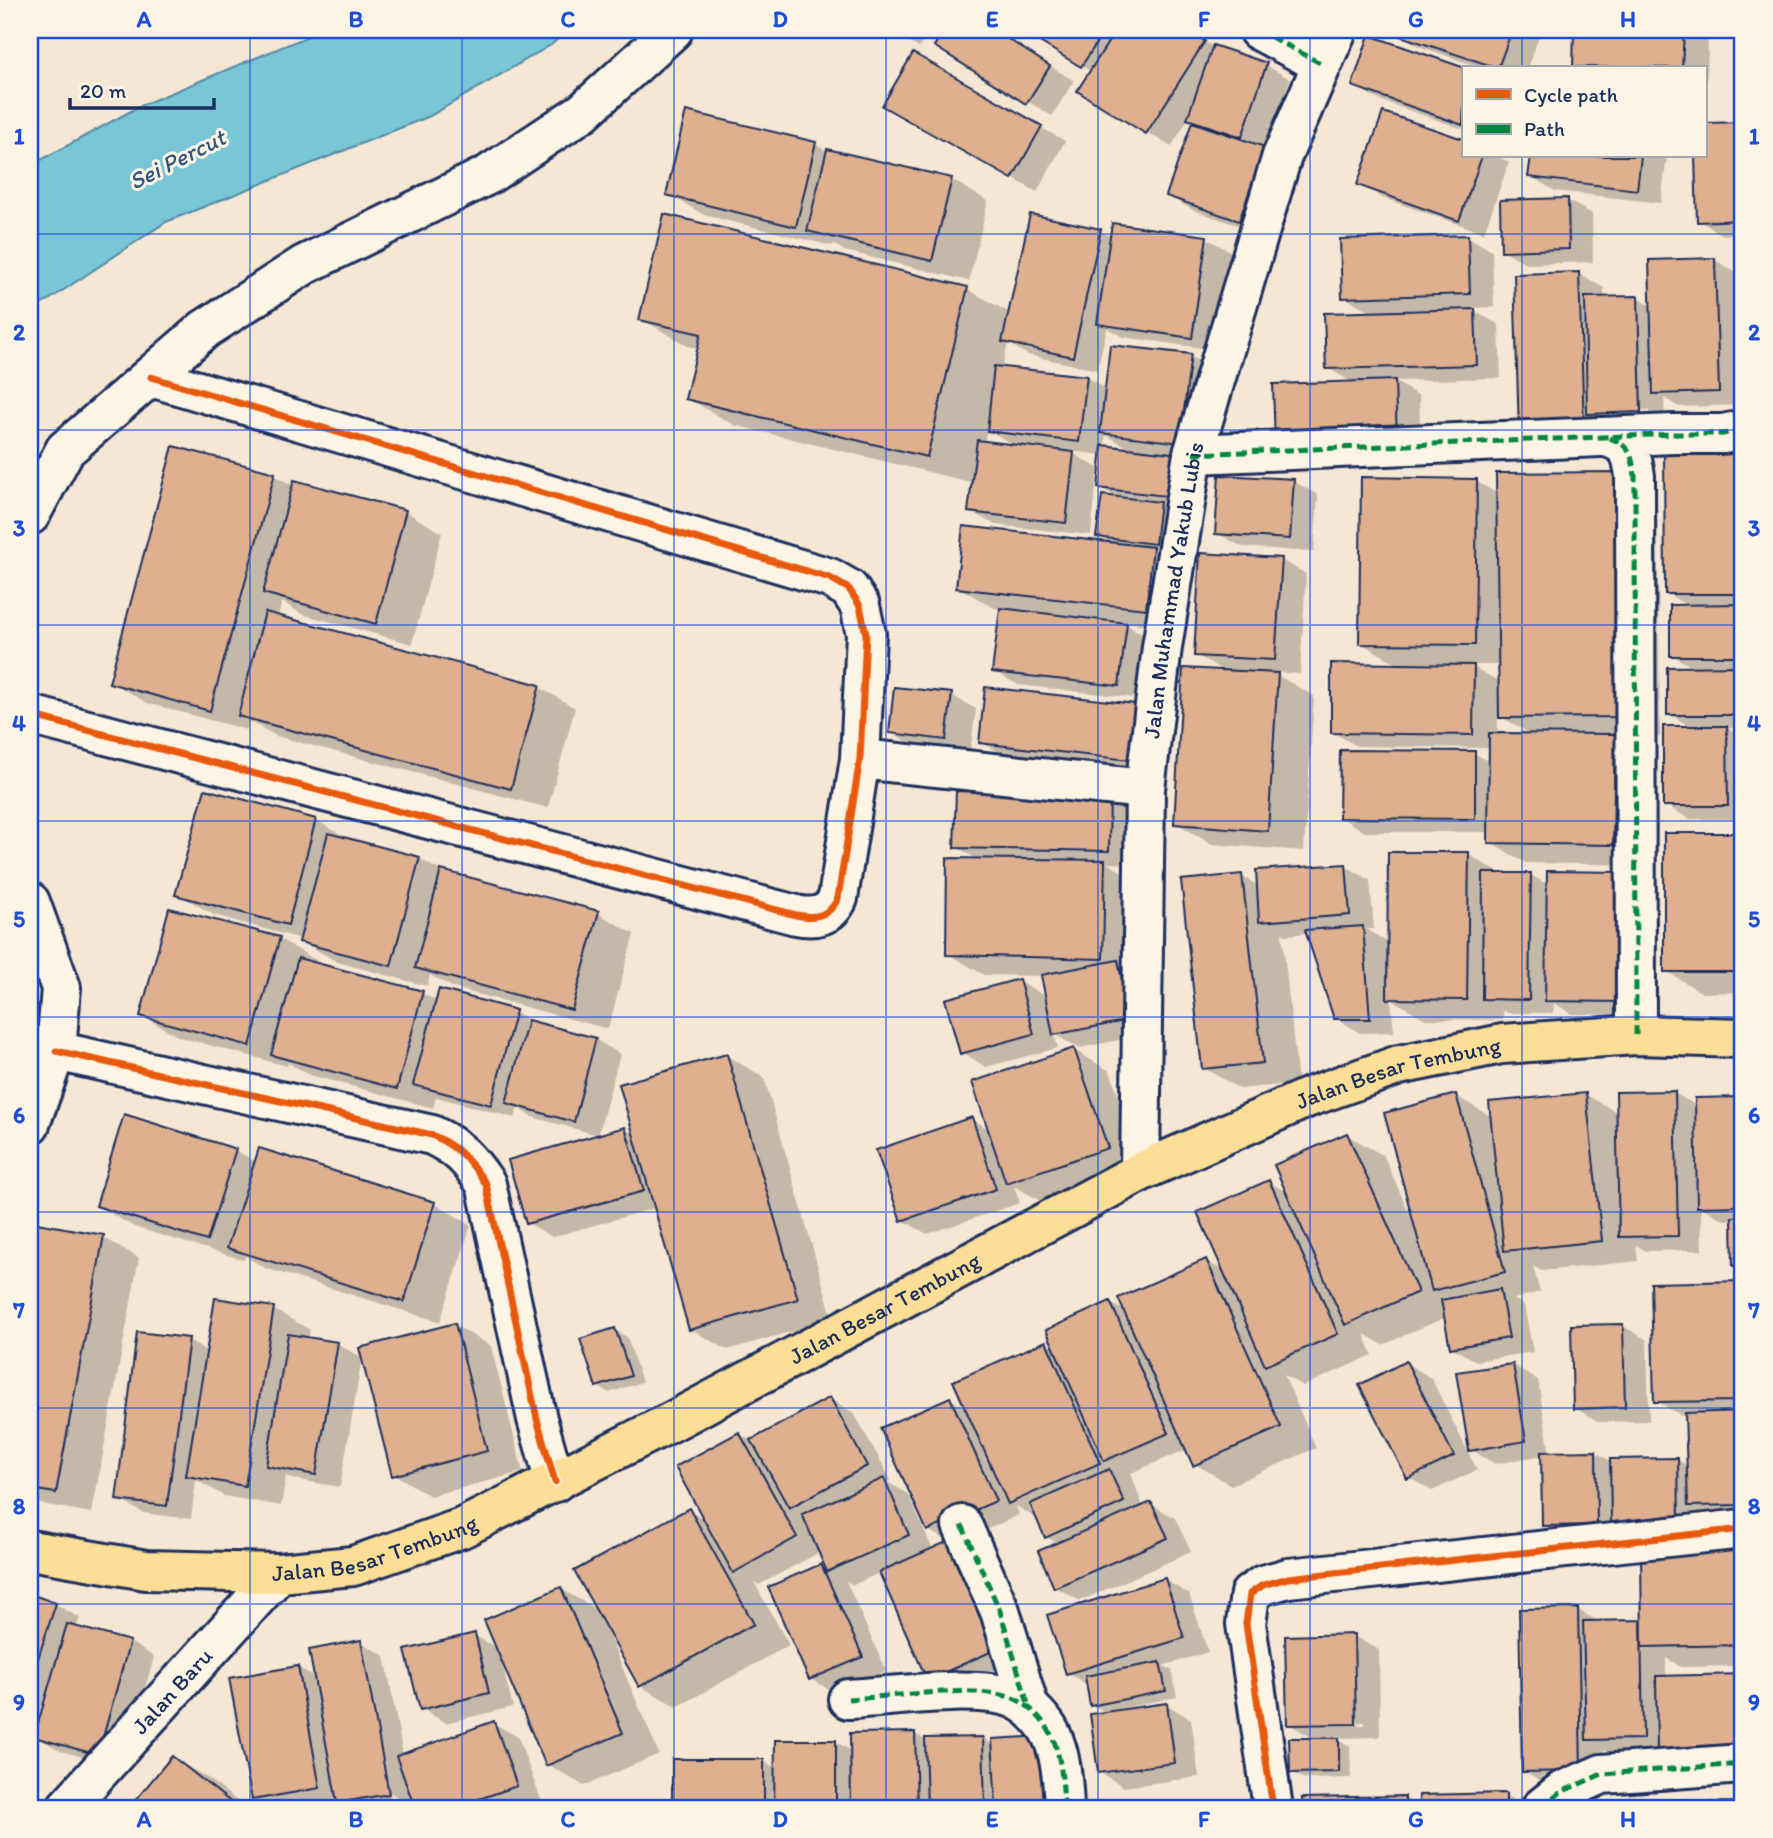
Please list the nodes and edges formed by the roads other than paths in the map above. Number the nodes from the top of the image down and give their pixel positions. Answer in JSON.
{"nodes":[{"id":1,"x":673,"y":30,"type":"edge"},
{"id":2,"x":1258,"y":30,"type":"edge"},
{"id":3,"x":1329,"y":47,"type":"edge"},
{"id":4,"x":150,"y":377,"type":"junction"},
{"id":5,"x":1743,"y":430,"type":"edge"},
{"id":6,"x":1609,"y":438,"type":"junction"},
{"id":7,"x":1193,"y":454,"type":"junction"},
{"id":8,"x":30,"y":515,"type":"edge"},
{"id":9,"x":30,"y":715,"type":"edge"},
{"id":10,"x":860,"y":760,"type":"junction"},
{"id":11,"x":1145,"y":789,"type":"junction"},
{"id":12,"x":30,"y":902,"type":"edge"},
{"id":13,"x":1636,"y":1035,"type":"junction"},
{"id":14,"x":1743,"y":1038,"type":"edge"},
{"id":15,"x":56,"y":1051,"type":"junction"},
{"id":16,"x":30,"y":1124,"type":"edge"},
{"id":17,"x":1140,"y":1172,"type":"junction"},
{"id":18,"x":555,"y":1482,"type":"junction"},
{"id":19,"x":962,"y":1525,"type":"dead end"},
{"id":20,"x":1743,"y":1529,"type":"edge"},
{"id":21,"x":30,"y":1550,"type":"edge"},
{"id":22,"x":279,"y":1573,"type":"junction"},
{"id":23,"x":848,"y":1699,"type":"dead end"},
{"id":24,"x":1029,"y":1707,"type":"junction"},
{"id":25,"x":1743,"y":1764,"type":"edge"},
{"id":26,"x":66,"y":1808,"type":"edge"},
{"id":27,"x":1064,"y":1808,"type":"edge"},
{"id":28,"x":1273,"y":1808,"type":"edge"},
{"id":29,"x":1541,"y":1808,"type":"edge"}],
"edges":[{"from":1,"to":4,"type":"street"},
{"from":2,"to":3,"type":"street"},
{"from":3,"to":7,"type":"street","name":"Jalan Muhammad Yakub Lubis"},
{"from":4,"to":8,"type":"street"},
{"from":4,"to":10,"type":"street"},
{"from":5,"to":6,"type":"street"},
{"from":6,"to":7,"type":"street"},
{"from":6,"to":13,"type":"street"},
{"from":7,"to":11,"type":"street","name":"Jalan Muhammad Yakub Lubis"},
{"from":9,"to":10,"type":"street"},
{"from":10,"to":11,"type":"street"},
{"from":11,"to":17,"type":"street","name":"Jalan Muhammad Yakub Lubis"},
{"from":12,"to":15,"type":"street"},
{"from":13,"to":14,"type":"highway","name":"Jalan Besar Tembung"},
{"from":13,"to":17,"type":"highway","name":"Jalan Besar Tembung"},
{"from":15,"to":16,"type":"street"},
{"from":15,"to":18,"type":"street"},
{"from":17,"to":18,"type":"highway","name":"Jalan Besar Tembung"},
{"from":18,"to":22,"type":"highway","name":"Jalan Besar Tembung"},
{"from":19,"to":24,"type":"street"},
{"from":20,"to":28,"type":"street"},
{"from":21,"to":22,"type":"highway","name":"Jalan Besar Tembung"},
{"from":22,"to":26,"type":"street","name":"Jalan Baru"},
{"from":23,"to":24,"type":"street"},
{"from":24,"to":27,"type":"street"},
{"from":25,"to":29,"type":"street"}]}
